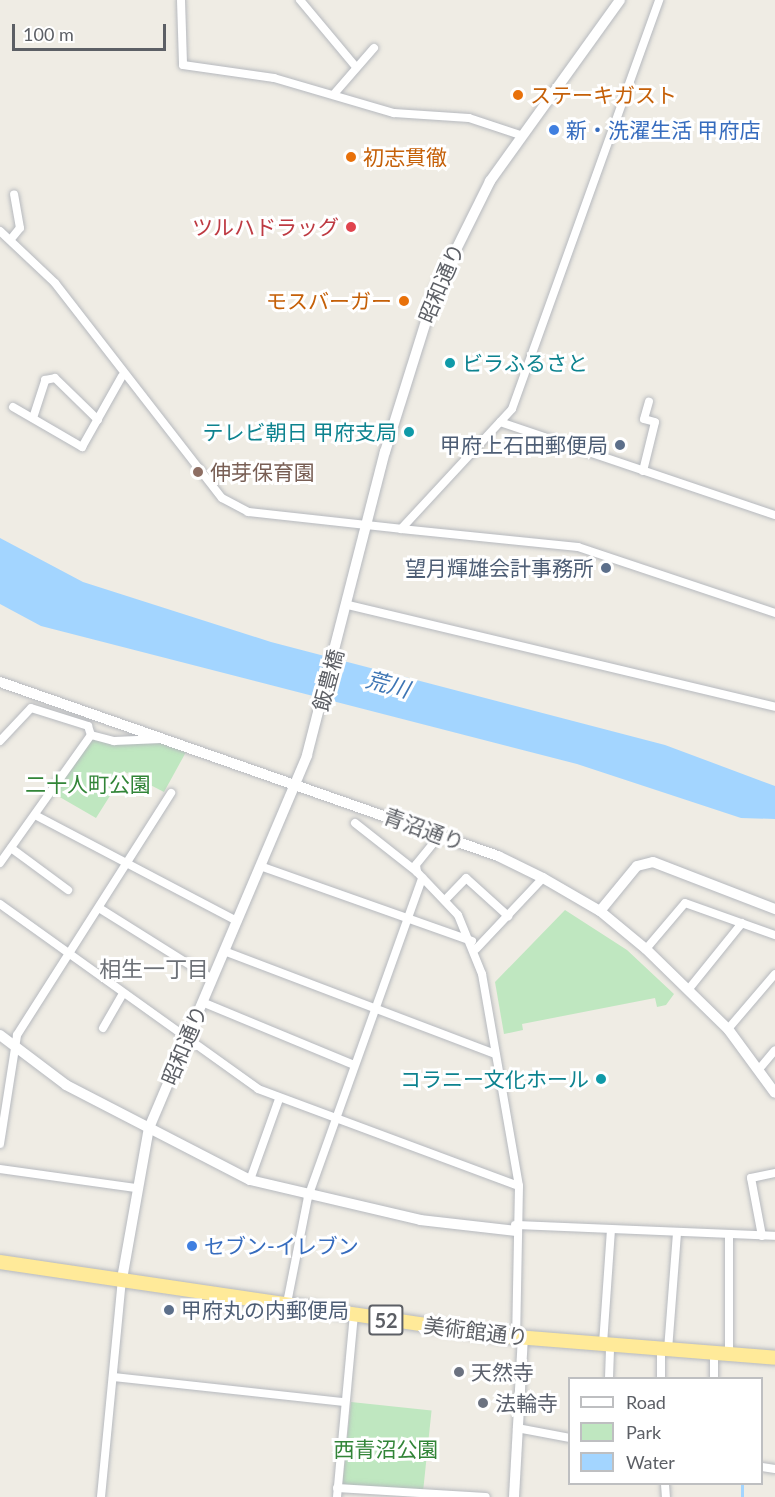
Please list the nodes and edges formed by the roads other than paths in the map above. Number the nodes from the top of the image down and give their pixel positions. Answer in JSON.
{"nodes":[{"id":1,"x":182,"y":0,"type":"edge"},
{"id":2,"x":300,"y":0,"type":"edge"},
{"id":3,"x":620,"y":0,"type":"edge"},
{"id":4,"x":658,"y":0,"type":"edge"},
{"id":5,"x":374,"y":48,"type":"dead end"},
{"id":6,"x":356,"y":67,"type":"junction"},
{"id":7,"x":334,"y":94,"type":"junction"},
{"id":8,"x":520,"y":135,"type":"junction"},
{"id":9,"x":14,"y":195,"type":"dead end"},
{"id":10,"x":0,"y":231,"type":"edge"},
{"id":11,"x":10,"y":239,"type":"junction"},
{"id":12,"x":122,"y":376,"type":"junction"},
{"id":13,"x":649,"y":402,"type":"dead end"},
{"id":14,"x":13,"y":407,"type":"dead end"},
{"id":15,"x":33,"y":418,"type":"junction"},
{"id":16,"x":98,"y":420,"type":"junction"},
{"id":17,"x":500,"y":422,"type":"junction"},
{"id":18,"x":644,"y":471,"type":"junction"},
{"id":19,"x":775,"y":515,"type":"edge"},
{"id":20,"x":367,"y":526,"type":"junction"},
{"id":21,"x":401,"y":529,"type":"junction"},
{"id":22,"x":348,"y":605,"type":"junction"},
{"id":23,"x":775,"y":613,"type":"edge"},
{"id":24,"x":1,"y":682,"type":"edge"},
{"id":25,"x":775,"y":707,"type":"edge"},
{"id":26,"x":92,"y":735,"type":"junction"},
{"id":27,"x":167,"y":738,"type":"junction"},
{"id":28,"x":0,"y":741,"type":"edge"},
{"id":29,"x":307,"y":755,"type":"joint"},
{"id":30,"x":295,"y":782,"type":"junction"},
{"id":31,"x":171,"y":793,"type":"dead end"},
{"id":32,"x":35,"y":815,"type":"junction"},
{"id":33,"x":355,"y":823,"type":"dead end"},
{"id":34,"x":440,"y":835,"type":"junction"},
{"id":35,"x":11,"y":848,"type":"junction"},
{"id":36,"x":0,"y":863,"type":"edge"},
{"id":37,"x":127,"y":864,"type":"junction"},
{"id":38,"x":260,"y":866,"type":"junction"},
{"id":39,"x":420,"y":875,"type":"junction"},
{"id":40,"x":543,"y":878,"type":"junction"},
{"id":41,"x":68,"y":890,"type":"dead end"},
{"id":42,"x":447,"y":899,"type":"junction"},
{"id":43,"x":0,"y":904,"type":"edge"},
{"id":44,"x":99,"y":908,"type":"junction"},
{"id":45,"x":775,"y":909,"type":"edge"},
{"id":46,"x":600,"y":912,"type":"junction"},
{"id":47,"x":508,"y":916,"type":"junction"},
{"id":48,"x":237,"y":921,"type":"junction"},
{"id":49,"x":407,"y":921,"type":"junction"},
{"id":50,"x":742,"y":923,"type":"junction"},
{"id":51,"x":775,"y":935,"type":"edge"},
{"id":52,"x":474,"y":945,"type":"junction"},
{"id":53,"x":646,"y":950,"type":"junction"},
{"id":54,"x":224,"y":951,"type":"junction"},
{"id":55,"x":69,"y":955,"type":"junction"},
{"id":56,"x":775,"y":974,"type":"edge"},
{"id":57,"x":212,"y":979,"type":"junction"},
{"id":58,"x":688,"y":990,"type":"junction"},
{"id":59,"x":123,"y":993,"type":"junction"},
{"id":60,"x":202,"y":1002,"type":"junction"},
{"id":61,"x":375,"y":1005,"type":"junction"},
{"id":62,"x":103,"y":1028,"type":"dead end"},
{"id":63,"x":728,"y":1029,"type":"junction"},
{"id":64,"x":0,"y":1035,"type":"edge"},
{"id":65,"x":186,"y":1038,"type":"junction"},
{"id":66,"x":15,"y":1049,"type":"junction"},
{"id":67,"x":775,"y":1050,"type":"edge"},
{"id":68,"x":495,"y":1054,"type":"junction"},
{"id":69,"x":352,"y":1064,"type":"junction"},
{"id":70,"x":760,"y":1068,"type":"junction"},
{"id":71,"x":775,"y":1093,"type":"edge"},
{"id":72,"x":279,"y":1099,"type":"junction"},
{"id":73,"x":334,"y":1120,"type":"junction"},
{"id":74,"x":149,"y":1128,"type":"junction"},
{"id":75,"x":0,"y":1144,"type":"edge"},
{"id":76,"x":0,"y":1169,"type":"edge"},
{"id":77,"x":775,"y":1173,"type":"edge"},
{"id":78,"x":250,"y":1180,"type":"junction"},
{"id":79,"x":519,"y":1186,"type":"junction"},
{"id":80,"x":136,"y":1188,"type":"junction"},
{"id":81,"x":308,"y":1197,"type":"junction"},
{"id":82,"x":516,"y":1228,"type":"junction"},
{"id":83,"x":611,"y":1230,"type":"junction"},
{"id":84,"x":677,"y":1233,"type":"junction"},
{"id":85,"x":729,"y":1234,"type":"junction"},
{"id":86,"x":762,"y":1236,"type":"junction"},
{"id":87,"x":775,"y":1236,"type":"edge"},
{"id":88,"x":0,"y":1262,"type":"edge"},
{"id":89,"x":122,"y":1280,"type":"junction"},
{"id":90,"x":286,"y":1304,"type":"junction"},
{"id":91,"x":354,"y":1315,"type":"junction"},
{"id":92,"x":519,"y":1337,"type":"junction"},
{"id":93,"x":606,"y":1344,"type":"junction"},
{"id":94,"x":664,"y":1349,"type":"junction"},
{"id":95,"x":714,"y":1354,"type":"junction"},
{"id":96,"x":729,"y":1355,"type":"junction"},
{"id":97,"x":775,"y":1358,"type":"edge"},
{"id":98,"x":113,"y":1377,"type":"junction"},
{"id":99,"x":609,"y":1377,"type":"edge"},
{"id":100,"x":661,"y":1377,"type":"edge"},
{"id":101,"x":714,"y":1377,"type":"edge"},
{"id":102,"x":343,"y":1402,"type":"junction"},
{"id":103,"x":518,"y":1428,"type":"junction"},
{"id":104,"x":568,"y":1438,"type":"edge"},
{"id":105,"x":337,"y":1492,"type":"edge"},
{"id":106,"x":101,"y":1497,"type":"edge"},
{"id":107,"x":486,"y":1497,"type":"edge"},
{"id":108,"x":514,"y":1497,"type":"edge"}],
"edges":[{"from":1,"to":7,"type":"street"},
{"from":2,"to":6,"type":"street"},
{"from":3,"to":8,"type":"street","name":"昭和通り"},
{"from":4,"to":17,"type":"street"},
{"from":5,"to":6,"type":"street"},
{"from":6,"to":7,"type":"street"},
{"from":7,"to":8,"type":"street"},
{"from":8,"to":20,"type":"street","name":"昭和通り"},
{"from":9,"to":11,"type":"street"},
{"from":10,"to":11,"type":"street"},
{"from":11,"to":12,"type":"street"},
{"from":12,"to":16,"type":"street"},
{"from":12,"to":20,"type":"street"},
{"from":13,"to":18,"type":"street"},
{"from":14,"to":15,"type":"street"},
{"from":15,"to":16,"type":"street"},
{"from":15,"to":16,"type":"street"},
{"from":17,"to":18,"type":"street"},
{"from":17,"to":21,"type":"street"},
{"from":18,"to":19,"type":"street"},
{"from":20,"to":21,"type":"street"},
{"from":20,"to":22,"type":"street","name":"昭和通り"},
{"from":21,"to":23,"type":"street"},
{"from":22,"to":25,"type":"street"},
{"from":22,"to":29,"type":"street","name":"飯豊橋"},
{"from":24,"to":27,"type":"street","name":"青沼通り"},
{"from":26,"to":27,"type":"street"},
{"from":26,"to":28,"type":"street"},
{"from":26,"to":32,"type":"street"},
{"from":27,"to":30,"type":"street","name":"青沼通り"},
{"from":29,"to":30,"type":"street","name":"昭和通り"},
{"from":30,"to":34,"type":"street","name":"青沼通り"},
{"from":30,"to":38,"type":"street","name":"昭和通り"},
{"from":31,"to":37,"type":"street"},
{"from":32,"to":35,"type":"street"},
{"from":32,"to":37,"type":"street"},
{"from":33,"to":39,"type":"street"},
{"from":34,"to":39,"type":"street"},
{"from":34,"to":40,"type":"street","name":"青沼通り"},
{"from":35,"to":36,"type":"street"},
{"from":35,"to":41,"type":"street"},
{"from":37,"to":44,"type":"street"},
{"from":37,"to":48,"type":"street"},
{"from":38,"to":48,"type":"street","name":"昭和通り"},
{"from":38,"to":49,"type":"street"},
{"from":39,"to":42,"type":"street"},
{"from":39,"to":49,"type":"street"},
{"from":40,"to":46,"type":"street","name":"青沼通り"},
{"from":40,"to":47,"type":"street"},
{"from":42,"to":47,"type":"street"},
{"from":42,"to":52,"type":"street"},
{"from":43,"to":55,"type":"street"},
{"from":44,"to":55,"type":"street"},
{"from":44,"to":57,"type":"street"},
{"from":45,"to":46,"type":"street"},
{"from":46,"to":53,"type":"street","name":"青沼通り"},
{"from":47,"to":52,"type":"street"},
{"from":48,"to":54,"type":"street","name":"昭和通り"},
{"from":49,"to":52,"type":"street"},
{"from":49,"to":61,"type":"street"},
{"from":50,"to":51,"type":"street"},
{"from":50,"to":53,"type":"street"},
{"from":50,"to":58,"type":"street"},
{"from":52,"to":68,"type":"street"},
{"from":53,"to":58,"type":"street","name":"青沼通り"},
{"from":54,"to":57,"type":"street","name":"昭和通り"},
{"from":54,"to":61,"type":"street"},
{"from":55,"to":59,"type":"street"},
{"from":55,"to":66,"type":"street"},
{"from":56,"to":63,"type":"street"},
{"from":57,"to":60,"type":"street","name":"昭和通り"},
{"from":58,"to":63,"type":"street","name":"青沼通り"},
{"from":59,"to":62,"type":"street"},
{"from":59,"to":65,"type":"street"},
{"from":60,"to":65,"type":"street","name":"昭和通り"},
{"from":60,"to":69,"type":"street"},
{"from":61,"to":68,"type":"street"},
{"from":61,"to":69,"type":"street"},
{"from":63,"to":70,"type":"street","name":"青沼通り"},
{"from":64,"to":66,"type":"street"},
{"from":65,"to":72,"type":"street"},
{"from":65,"to":74,"type":"street","name":"昭和通り"},
{"from":66,"to":74,"type":"street"},
{"from":66,"to":75,"type":"street"},
{"from":67,"to":70,"type":"street"},
{"from":68,"to":79,"type":"street"},
{"from":69,"to":73,"type":"street"},
{"from":70,"to":71,"type":"street","name":"青沼通り"},
{"from":72,"to":73,"type":"street"},
{"from":72,"to":78,"type":"street"},
{"from":73,"to":79,"type":"street"},
{"from":73,"to":81,"type":"street"},
{"from":74,"to":78,"type":"street"},
{"from":74,"to":80,"type":"street","name":"昭和通り"},
{"from":76,"to":80,"type":"street"},
{"from":77,"to":86,"type":"street"},
{"from":78,"to":81,"type":"street"},
{"from":79,"to":82,"type":"street"},
{"from":80,"to":89,"type":"street","name":"昭和通り"},
{"from":81,"to":82,"type":"street"},
{"from":81,"to":90,"type":"street"},
{"from":82,"to":83,"type":"street"},
{"from":82,"to":92,"type":"street"},
{"from":83,"to":84,"type":"street"},
{"from":83,"to":93,"type":"street"},
{"from":84,"to":85,"type":"street"},
{"from":84,"to":94,"type":"street"},
{"from":85,"to":86,"type":"street"},
{"from":85,"to":96,"type":"street"},
{"from":86,"to":87,"type":"street"},
{"from":88,"to":89,"type":"highway","name":"美術館通り","number":"52"},
{"from":89,"to":90,"type":"highway","name":"美術館通り","number":"52"},
{"from":89,"to":98,"type":"street"},
{"from":90,"to":91,"type":"highway","name":"美術館通り","number":"52"},
{"from":91,"to":92,"type":"highway","name":"美術館通り","number":"52"},
{"from":91,"to":102,"type":"street"},
{"from":92,"to":93,"type":"highway","name":"美術館通り","number":"52"},
{"from":92,"to":103,"type":"street"},
{"from":93,"to":94,"type":"highway","name":"美術館通り","number":"52"},
{"from":93,"to":99,"type":"street"},
{"from":94,"to":95,"type":"highway","name":"美術館通り","number":"52"},
{"from":94,"to":100,"type":"street"},
{"from":95,"to":96,"type":"highway","name":"美術館通り","number":"52"},
{"from":95,"to":101,"type":"street"},
{"from":96,"to":97,"type":"highway","name":"美術館通り","number":"52"},
{"from":98,"to":102,"type":"street"},
{"from":98,"to":106,"type":"street"},
{"from":102,"to":105,"type":"street"},
{"from":103,"to":104,"type":"street"},
{"from":103,"to":108,"type":"street"},
{"from":105,"to":107,"type":"street"}]}
